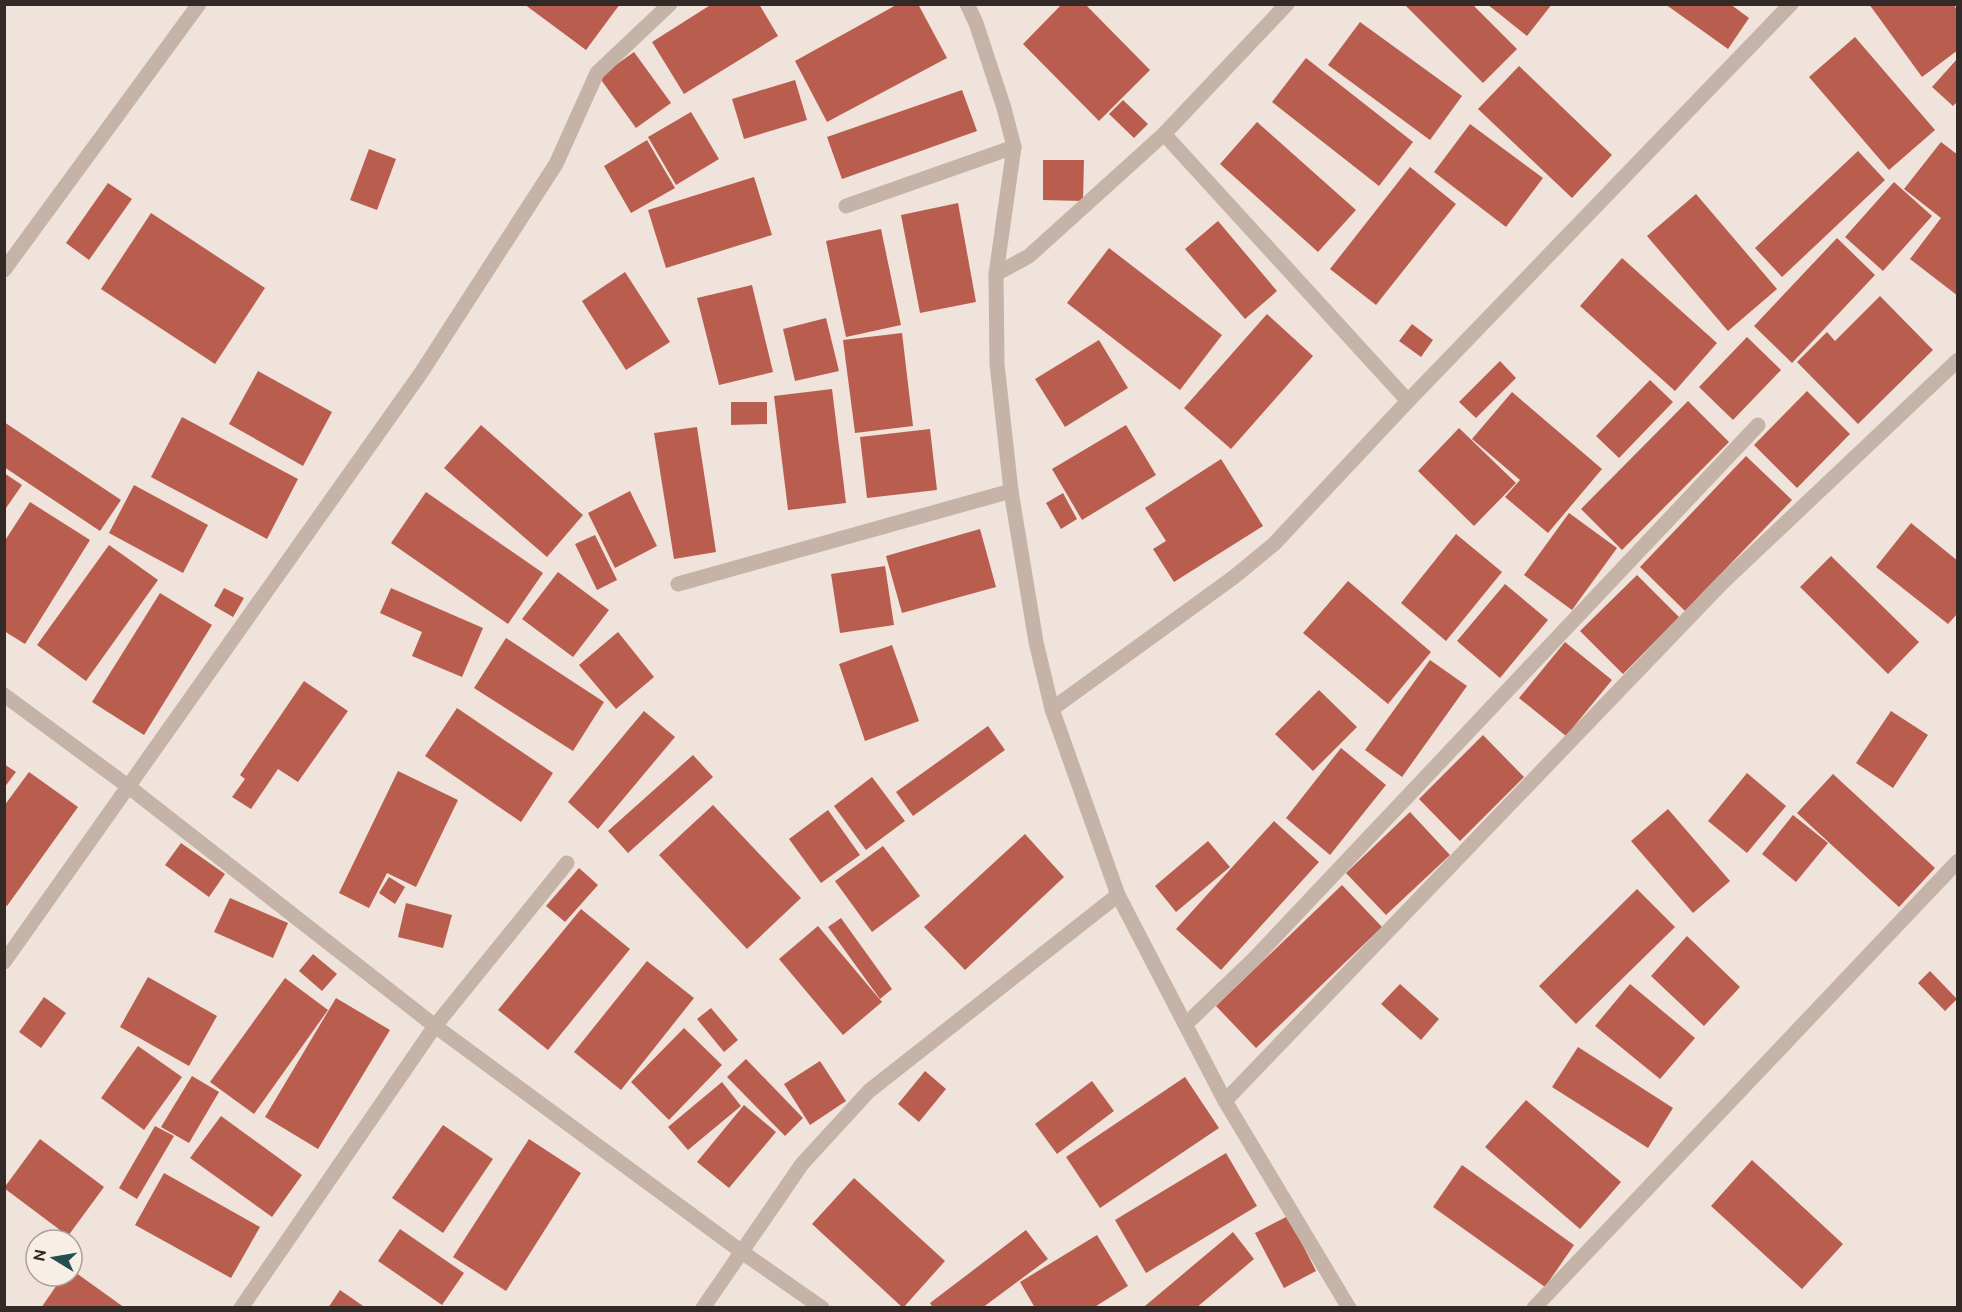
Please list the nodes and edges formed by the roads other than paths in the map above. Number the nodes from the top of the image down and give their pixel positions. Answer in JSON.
{"nodes":[{"id":1,"x":199,"y":4,"type":"edge"},
{"id":2,"x":670,"y":4,"type":"edge"},
{"id":3,"x":967,"y":4,"type":"edge"},
{"id":4,"x":1287,"y":4,"type":"edge"},
{"id":5,"x":1791,"y":4,"type":"edge"},
{"id":6,"x":1164,"y":134,"type":"junction"},
{"id":7,"x":1014,"y":147,"type":"junction"},
{"id":8,"x":846,"y":206,"type":"dead end"},
{"id":9,"x":4,"y":270,"type":"edge"},
{"id":10,"x":996,"y":274,"type":"junction"},
{"id":11,"x":1958,"y":360,"type":"edge"},
{"id":12,"x":1408,"y":401,"type":"junction"},
{"id":13,"x":1758,"y":425,"type":"dead end"},
{"id":14,"x":1011,"y":491,"type":"junction"},
{"id":15,"x":678,"y":584,"type":"dead end"},
{"id":16,"x":4,"y":695,"type":"edge"},
{"id":17,"x":1052,"y":709,"type":"junction"},
{"id":18,"x":129,"y":787,"type":"junction"},
{"id":19,"x":1958,"y":861,"type":"edge"},
{"id":20,"x":567,"y":863,"type":"dead end"},
{"id":21,"x":1118,"y":895,"type":"junction"},
{"id":22,"x":4,"y":962,"type":"edge"},
{"id":23,"x":1185,"y":1024,"type":"junction"},
{"id":24,"x":435,"y":1026,"type":"junction"},
{"id":25,"x":1225,"y":1101,"type":"junction"},
{"id":26,"x":742,"y":1252,"type":"junction"},
{"id":27,"x":240,"y":1308,"type":"edge"},
{"id":28,"x":703,"y":1308,"type":"edge"},
{"id":29,"x":822,"y":1308,"type":"edge"},
{"id":30,"x":1349,"y":1308,"type":"edge"},
{"id":31,"x":1533,"y":1308,"type":"edge"}],
"edges":[{"from":1,"to":9,"type":"street"},
{"from":2,"to":18,"type":"street"},
{"from":3,"to":7,"type":"street"},
{"from":4,"to":6,"type":"street"},
{"from":5,"to":12,"type":"street"},
{"from":6,"to":10,"type":"street"},
{"from":6,"to":12,"type":"street"},
{"from":7,"to":8,"type":"street"},
{"from":7,"to":10,"type":"street"},
{"from":10,"to":14,"type":"street"},
{"from":11,"to":25,"type":"street"},
{"from":12,"to":17,"type":"street"},
{"from":13,"to":23,"type":"street"},
{"from":14,"to":15,"type":"street"},
{"from":14,"to":17,"type":"street"},
{"from":16,"to":18,"type":"street"},
{"from":17,"to":21,"type":"street"},
{"from":18,"to":22,"type":"street"},
{"from":18,"to":24,"type":"street"},
{"from":19,"to":31,"type":"street"},
{"from":20,"to":24,"type":"street"},
{"from":21,"to":23,"type":"street"},
{"from":21,"to":26,"type":"street"},
{"from":23,"to":25,"type":"street"},
{"from":24,"to":26,"type":"street"},
{"from":24,"to":27,"type":"street"},
{"from":25,"to":30,"type":"street"},
{"from":26,"to":28,"type":"street"},
{"from":26,"to":29,"type":"street"}]}
